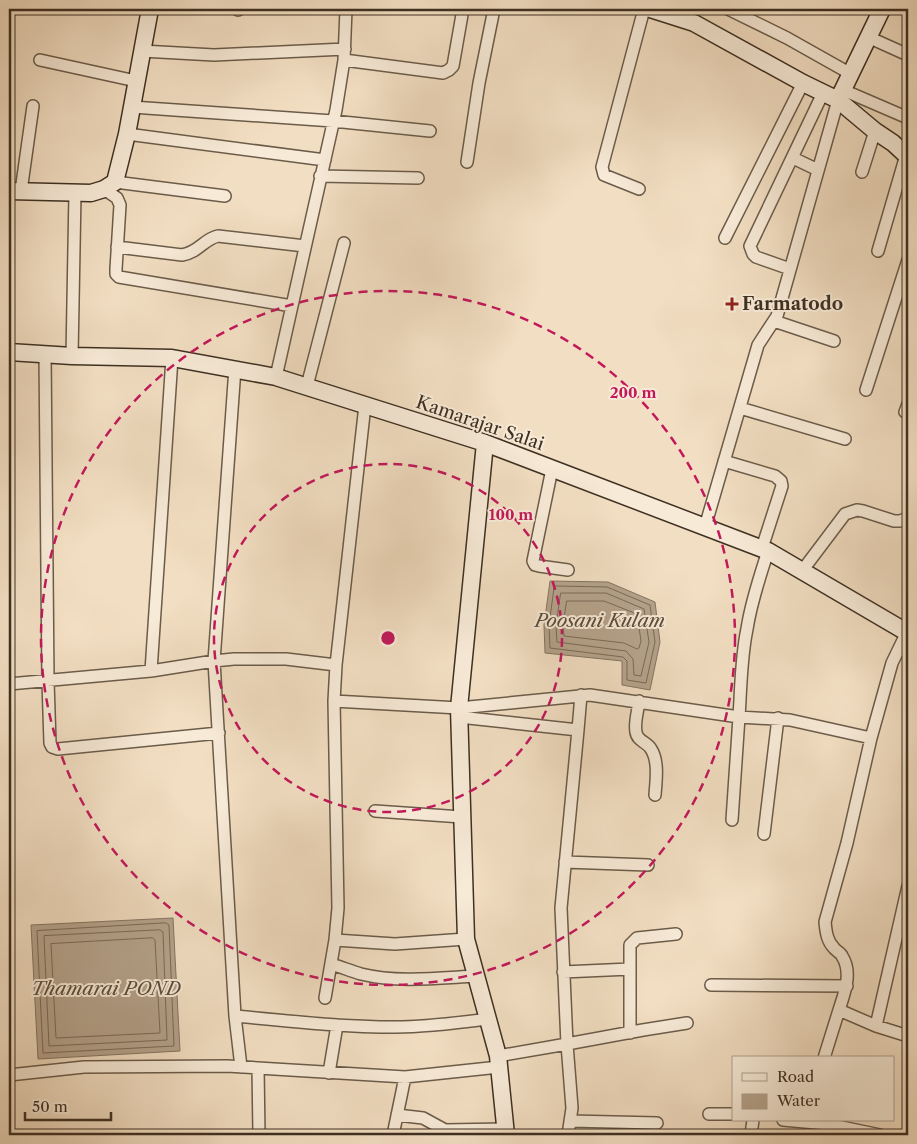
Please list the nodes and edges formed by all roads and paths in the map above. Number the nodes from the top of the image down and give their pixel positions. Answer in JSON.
{"nodes":[{"id":1,"x":150,"y":9,"type":"edge"},
{"id":2,"x":346,"y":9,"type":"edge"},
{"id":3,"x":463,"y":9,"type":"edge"},
{"id":4,"x":494,"y":9,"type":"edge"},
{"id":5,"x":644,"y":9,"type":"edge"},
{"id":6,"x":650,"y":9,"type":"edge"},
{"id":7,"x":728,"y":9,"type":"edge"},
{"id":8,"x":882,"y":9,"type":"edge"},
{"id":9,"x":868,"y":37,"type":"junction"},
{"id":10,"x":142,"y":51,"type":"junction"},
{"id":11,"x":345,"y":55,"type":"junction"},
{"id":12,"x":908,"y":55,"type":"edge"},
{"id":13,"x":40,"y":60,"type":"dead end"},
{"id":14,"x":851,"y":74,"type":"junction"},
{"id":15,"x":136,"y":81,"type":"junction"},
{"id":16,"x":803,"y":82,"type":"junction"},
{"id":17,"x":835,"y":94,"type":"junction"},
{"id":18,"x":33,"y":106,"type":"dead end"},
{"id":19,"x":132,"y":107,"type":"junction"},
{"id":20,"x":908,"y":118,"type":"edge"},
{"id":21,"x":333,"y":122,"type":"junction"},
{"id":22,"x":430,"y":131,"type":"dead end"},
{"id":23,"x":875,"y":131,"type":"junction"},
{"id":24,"x":127,"y":134,"type":"junction"},
{"id":25,"x":907,"y":156,"type":"edge"},
{"id":26,"x":793,"y":158,"type":"junction"},
{"id":27,"x":325,"y":160,"type":"junction"},
{"id":28,"x":466,"y":162,"type":"dead end"},
{"id":29,"x":818,"y":170,"type":"junction"},
{"id":30,"x":862,"y":172,"type":"dead end"},
{"id":31,"x":320,"y":176,"type":"junction"},
{"id":32,"x":418,"y":178,"type":"dead end"},
{"id":33,"x":110,"y":186,"type":"junction"},
{"id":34,"x":639,"y":189,"type":"dead end"},
{"id":35,"x":75,"y":192,"type":"junction"},
{"id":36,"x":13,"y":193,"type":"edge"},
{"id":37,"x":225,"y":196,"type":"dead end"},
{"id":38,"x":725,"y":238,"type":"dead end"},
{"id":39,"x":344,"y":243,"type":"dead end"},
{"id":40,"x":117,"y":246,"type":"junction"},
{"id":41,"x":305,"y":246,"type":"junction"},
{"id":42,"x":878,"y":251,"type":"dead end"},
{"id":43,"x":908,"y":260,"type":"edge"},
{"id":44,"x":790,"y":268,"type":"junction"},
{"id":45,"x":292,"y":306,"type":"junction"},
{"id":46,"x":774,"y":321,"type":"junction"},
{"id":47,"x":834,"y":341,"type":"dead end"},
{"id":48,"x":9,"y":352,"type":"edge"},
{"id":49,"x":45,"y":354,"type":"junction"},
{"id":50,"x":72,"y":356,"type":"junction"},
{"id":51,"x":172,"y":358,"type":"junction"},
{"id":52,"x":235,"y":368,"type":"junction"},
{"id":53,"x":276,"y":377,"type":"junction"},
{"id":54,"x":307,"y":386,"type":"junction"},
{"id":55,"x":866,"y":390,"type":"dead end"},
{"id":56,"x":365,"y":405,"type":"junction"},
{"id":57,"x":740,"y":408,"type":"junction"},
{"id":58,"x":846,"y":439,"type":"dead end"},
{"id":59,"x":484,"y":443,"type":"junction"},
{"id":60,"x":724,"y":461,"type":"junction"},
{"id":61,"x":552,"y":469,"type":"junction"},
{"id":62,"x":908,"y":518,"type":"edge"},
{"id":63,"x":705,"y":527,"type":"junction"},
{"id":64,"x":765,"y":550,"type":"junction"},
{"id":65,"x":568,"y":570,"type":"dead end"},
{"id":66,"x":802,"y":571,"type":"junction"},
{"id":67,"x":908,"y":633,"type":"edge"},
{"id":68,"x":214,"y":661,"type":"junction"},
{"id":69,"x":336,"y":664,"type":"junction"},
{"id":70,"x":151,"y":671,"type":"junction"},
{"id":71,"x":48,"y":681,"type":"junction"},
{"id":72,"x":9,"y":684,"type":"edge"},
{"id":73,"x":581,"y":695,"type":"junction"},
{"id":74,"x":334,"y":701,"type":"junction"},
{"id":75,"x":639,"y":701,"type":"junction"},
{"id":76,"x":517,"y":702,"type":"junction"},
{"id":77,"x":459,"y":712,"type":"junction"},
{"id":78,"x":739,"y":717,"type":"junction"},
{"id":79,"x":778,"y":718,"type":"junction"},
{"id":80,"x":517,"y":723,"type":"junction"},
{"id":81,"x":578,"y":730,"type":"junction"},
{"id":82,"x":219,"y":733,"type":"junction"},
{"id":83,"x":870,"y":738,"type":"junction"},
{"id":84,"x":655,"y":795,"type":"dead end"},
{"id":85,"x":375,"y":811,"type":"dead end"},
{"id":86,"x":462,"y":817,"type":"junction"},
{"id":87,"x":732,"y":820,"type":"dead end"},
{"id":88,"x":764,"y":834,"type":"dead end"},
{"id":89,"x":565,"y":862,"type":"junction"},
{"id":90,"x":648,"y":865,"type":"dead end"},
{"id":91,"x":908,"y":886,"type":"edge"},
{"id":92,"x":676,"y":934,"type":"dead end"},
{"id":93,"x":466,"y":939,"type":"junction"},
{"id":94,"x":335,"y":940,"type":"junction"},
{"id":95,"x":331,"y":964,"type":"junction"},
{"id":96,"x":630,"y":969,"type":"junction"},
{"id":97,"x":563,"y":972,"type":"junction"},
{"id":98,"x":476,"y":976,"type":"junction"},
{"id":99,"x":711,"y":985,"type":"dead end"},
{"id":100,"x":847,"y":986,"type":"junction"},
{"id":101,"x":325,"y":998,"type":"dead end"},
{"id":102,"x":839,"y":1010,"type":"junction"},
{"id":103,"x":235,"y":1016,"type":"junction"},
{"id":104,"x":488,"y":1019,"type":"junction"},
{"id":105,"x":687,"y":1023,"type":"dead end"},
{"id":106,"x":337,"y":1025,"type":"junction"},
{"id":107,"x":876,"y":1026,"type":"junction"},
{"id":108,"x":630,"y":1033,"type":"junction"},
{"id":109,"x":908,"y":1036,"type":"edge"},
{"id":110,"x":566,"y":1044,"type":"junction"},
{"id":111,"x":825,"y":1056,"type":"edge"},
{"id":112,"x":499,"y":1061,"type":"junction"},
{"id":113,"x":241,"y":1067,"type":"junction"},
{"id":114,"x":258,"y":1068,"type":"junction"},
{"id":115,"x":329,"y":1073,"type":"junction"},
{"id":116,"x":9,"y":1075,"type":"edge"},
{"id":117,"x":405,"y":1077,"type":"junction"},
{"id":118,"x":709,"y":1114,"type":"dead end"},
{"id":119,"x":732,"y":1114,"type":"edge"},
{"id":120,"x":397,"y":1115,"type":"junction"},
{"id":121,"x":570,"y":1121,"type":"junction"},
{"id":122,"x":753,"y":1122,"type":"edge"},
{"id":123,"x":805,"y":1122,"type":"edge"},
{"id":124,"x":657,"y":1123,"type":"dead end"},
{"id":125,"x":506,"y":1132,"type":"edge"},
{"id":126,"x":259,"y":1135,"type":"edge"},
{"id":127,"x":393,"y":1135,"type":"edge"},
{"id":128,"x":568,"y":1135,"type":"edge"},
{"id":129,"x":751,"y":1135,"type":"edge"},
{"id":130,"x":880,"y":1135,"type":"edge"}],
"edges":[{"from":1,"to":10,"type":"street"},
{"from":2,"to":11,"type":"street"},
{"from":3,"to":11,"type":"street"},
{"from":4,"to":28,"type":"street"},
{"from":5,"to":34,"type":"street"},
{"from":6,"to":16,"type":"street"},
{"from":7,"to":14,"type":"street"},
{"from":8,"to":9,"type":"street"},
{"from":9,"to":12,"type":"street"},
{"from":9,"to":14,"type":"street"},
{"from":10,"to":11,"type":"street"},
{"from":10,"to":15,"type":"street"},
{"from":11,"to":21,"type":"street"},
{"from":13,"to":15,"type":"street"},
{"from":14,"to":17,"type":"street"},
{"from":15,"to":19,"type":"street"},
{"from":16,"to":17,"type":"street"},
{"from":16,"to":38,"type":"street"},
{"from":17,"to":20,"type":"street"},
{"from":17,"to":23,"type":"street"},
{"from":17,"to":26,"type":"street"},
{"from":17,"to":29,"type":"street"},
{"from":18,"to":36,"type":"street"},
{"from":19,"to":21,"type":"street"},
{"from":19,"to":24,"type":"street"},
{"from":21,"to":22,"type":"street"},
{"from":21,"to":27,"type":"street"},
{"from":23,"to":25,"type":"street"},
{"from":23,"to":30,"type":"street"},
{"from":24,"to":27,"type":"street"},
{"from":24,"to":33,"type":"street"},
{"from":25,"to":42,"type":"street"},
{"from":26,"to":29,"type":"street"},
{"from":26,"to":44,"type":"street"},
{"from":27,"to":31,"type":"street"},
{"from":29,"to":44,"type":"street"},
{"from":31,"to":32,"type":"street"},
{"from":31,"to":41,"type":"street"},
{"from":33,"to":35,"type":"street"},
{"from":33,"to":37,"type":"street"},
{"from":33,"to":40,"type":"street"},
{"from":35,"to":36,"type":"street"},
{"from":35,"to":50,"type":"street"},
{"from":39,"to":54,"type":"street"},
{"from":40,"to":41,"type":"street"},
{"from":40,"to":45,"type":"street"},
{"from":41,"to":45,"type":"street"},
{"from":43,"to":55,"type":"street"},
{"from":44,"to":46,"type":"street"},
{"from":45,"to":53,"type":"street"},
{"from":46,"to":47,"type":"street"},
{"from":46,"to":57,"type":"street"},
{"from":48,"to":49,"type":"street","name":"Kamarajar Salai"},
{"from":49,"to":50,"type":"street","name":"Kamarajar Salai"},
{"from":49,"to":71,"type":"street"},
{"from":50,"to":51,"type":"street","name":"Kamarajar Salai"},
{"from":51,"to":52,"type":"street","name":"Kamarajar Salai"},
{"from":51,"to":70,"type":"street"},
{"from":52,"to":53,"type":"street","name":"Kamarajar Salai"},
{"from":52,"to":68,"type":"street"},
{"from":53,"to":54,"type":"street","name":"Kamarajar Salai"},
{"from":54,"to":56,"type":"street","name":"Kamarajar Salai"},
{"from":56,"to":59,"type":"street","name":"Kamarajar Salai"},
{"from":56,"to":69,"type":"street"},
{"from":57,"to":58,"type":"street"},
{"from":57,"to":60,"type":"street"},
{"from":59,"to":61,"type":"street","name":"Kamarajar Salai"},
{"from":59,"to":77,"type":"street"},
{"from":60,"to":63,"type":"street"},
{"from":60,"to":64,"type":"street"},
{"from":61,"to":63,"type":"street","name":"Kamarajar Salai"},
{"from":61,"to":65,"type":"street"},
{"from":62,"to":66,"type":"street"},
{"from":63,"to":64,"type":"street","name":"Kamarajar Salai"},
{"from":64,"to":66,"type":"street","name":"Kamarajar Salai"},
{"from":64,"to":78,"type":"street"},
{"from":66,"to":67,"type":"street","name":"Kamarajar Salai"},
{"from":67,"to":83,"type":"street"},
{"from":68,"to":69,"type":"street"},
{"from":68,"to":70,"type":"street"},
{"from":68,"to":82,"type":"street"},
{"from":69,"to":74,"type":"street"},
{"from":70,"to":71,"type":"street"},
{"from":71,"to":72,"type":"street"},
{"from":71,"to":82,"type":"street"},
{"from":73,"to":75,"type":"street"},
{"from":73,"to":76,"type":"street"},
{"from":73,"to":81,"type":"street"},
{"from":74,"to":77,"type":"street"},
{"from":74,"to":94,"type":"street"},
{"from":75,"to":78,"type":"street"},
{"from":75,"to":84,"type":"street"},
{"from":76,"to":77,"type":"street"},
{"from":76,"to":80,"type":"street"},
{"from":77,"to":80,"type":"street"},
{"from":77,"to":86,"type":"street"},
{"from":78,"to":79,"type":"street"},
{"from":78,"to":87,"type":"street"},
{"from":79,"to":83,"type":"street"},
{"from":79,"to":88,"type":"street"},
{"from":80,"to":81,"type":"street"},
{"from":81,"to":89,"type":"street"},
{"from":82,"to":103,"type":"street"},
{"from":83,"to":100,"type":"street"},
{"from":85,"to":86,"type":"street"},
{"from":86,"to":93,"type":"street"},
{"from":89,"to":90,"type":"street"},
{"from":89,"to":97,"type":"street"},
{"from":91,"to":107,"type":"street"},
{"from":92,"to":96,"type":"street"},
{"from":93,"to":94,"type":"street"},
{"from":93,"to":98,"type":"street"},
{"from":94,"to":95,"type":"street"},
{"from":95,"to":98,"type":"street"},
{"from":95,"to":101,"type":"street"},
{"from":96,"to":97,"type":"street"},
{"from":96,"to":108,"type":"street"},
{"from":97,"to":110,"type":"street"},
{"from":98,"to":104,"type":"street"},
{"from":99,"to":100,"type":"street"},
{"from":100,"to":102,"type":"street"},
{"from":102,"to":107,"type":"street"},
{"from":102,"to":111,"type":"street"},
{"from":103,"to":106,"type":"street"},
{"from":103,"to":113,"type":"street"},
{"from":104,"to":106,"type":"street"},
{"from":104,"to":112,"type":"street"},
{"from":105,"to":108,"type":"street"},
{"from":106,"to":115,"type":"street"},
{"from":107,"to":109,"type":"street"},
{"from":108,"to":110,"type":"street"},
{"from":110,"to":112,"type":"street"},
{"from":110,"to":121,"type":"street"},
{"from":112,"to":117,"type":"street"},
{"from":112,"to":125,"type":"street"},
{"from":113,"to":114,"type":"street"},
{"from":113,"to":116,"type":"street"},
{"from":114,"to":115,"type":"street"},
{"from":114,"to":126,"type":"street"},
{"from":115,"to":117,"type":"street"},
{"from":117,"to":120,"type":"street"},
{"from":118,"to":119,"type":"street"},
{"from":120,"to":125,"type":"street"},
{"from":120,"to":127,"type":"street"},
{"from":121,"to":124,"type":"street"},
{"from":121,"to":128,"type":"street"},
{"from":122,"to":129,"type":"street"},
{"from":123,"to":130,"type":"street"}]}
